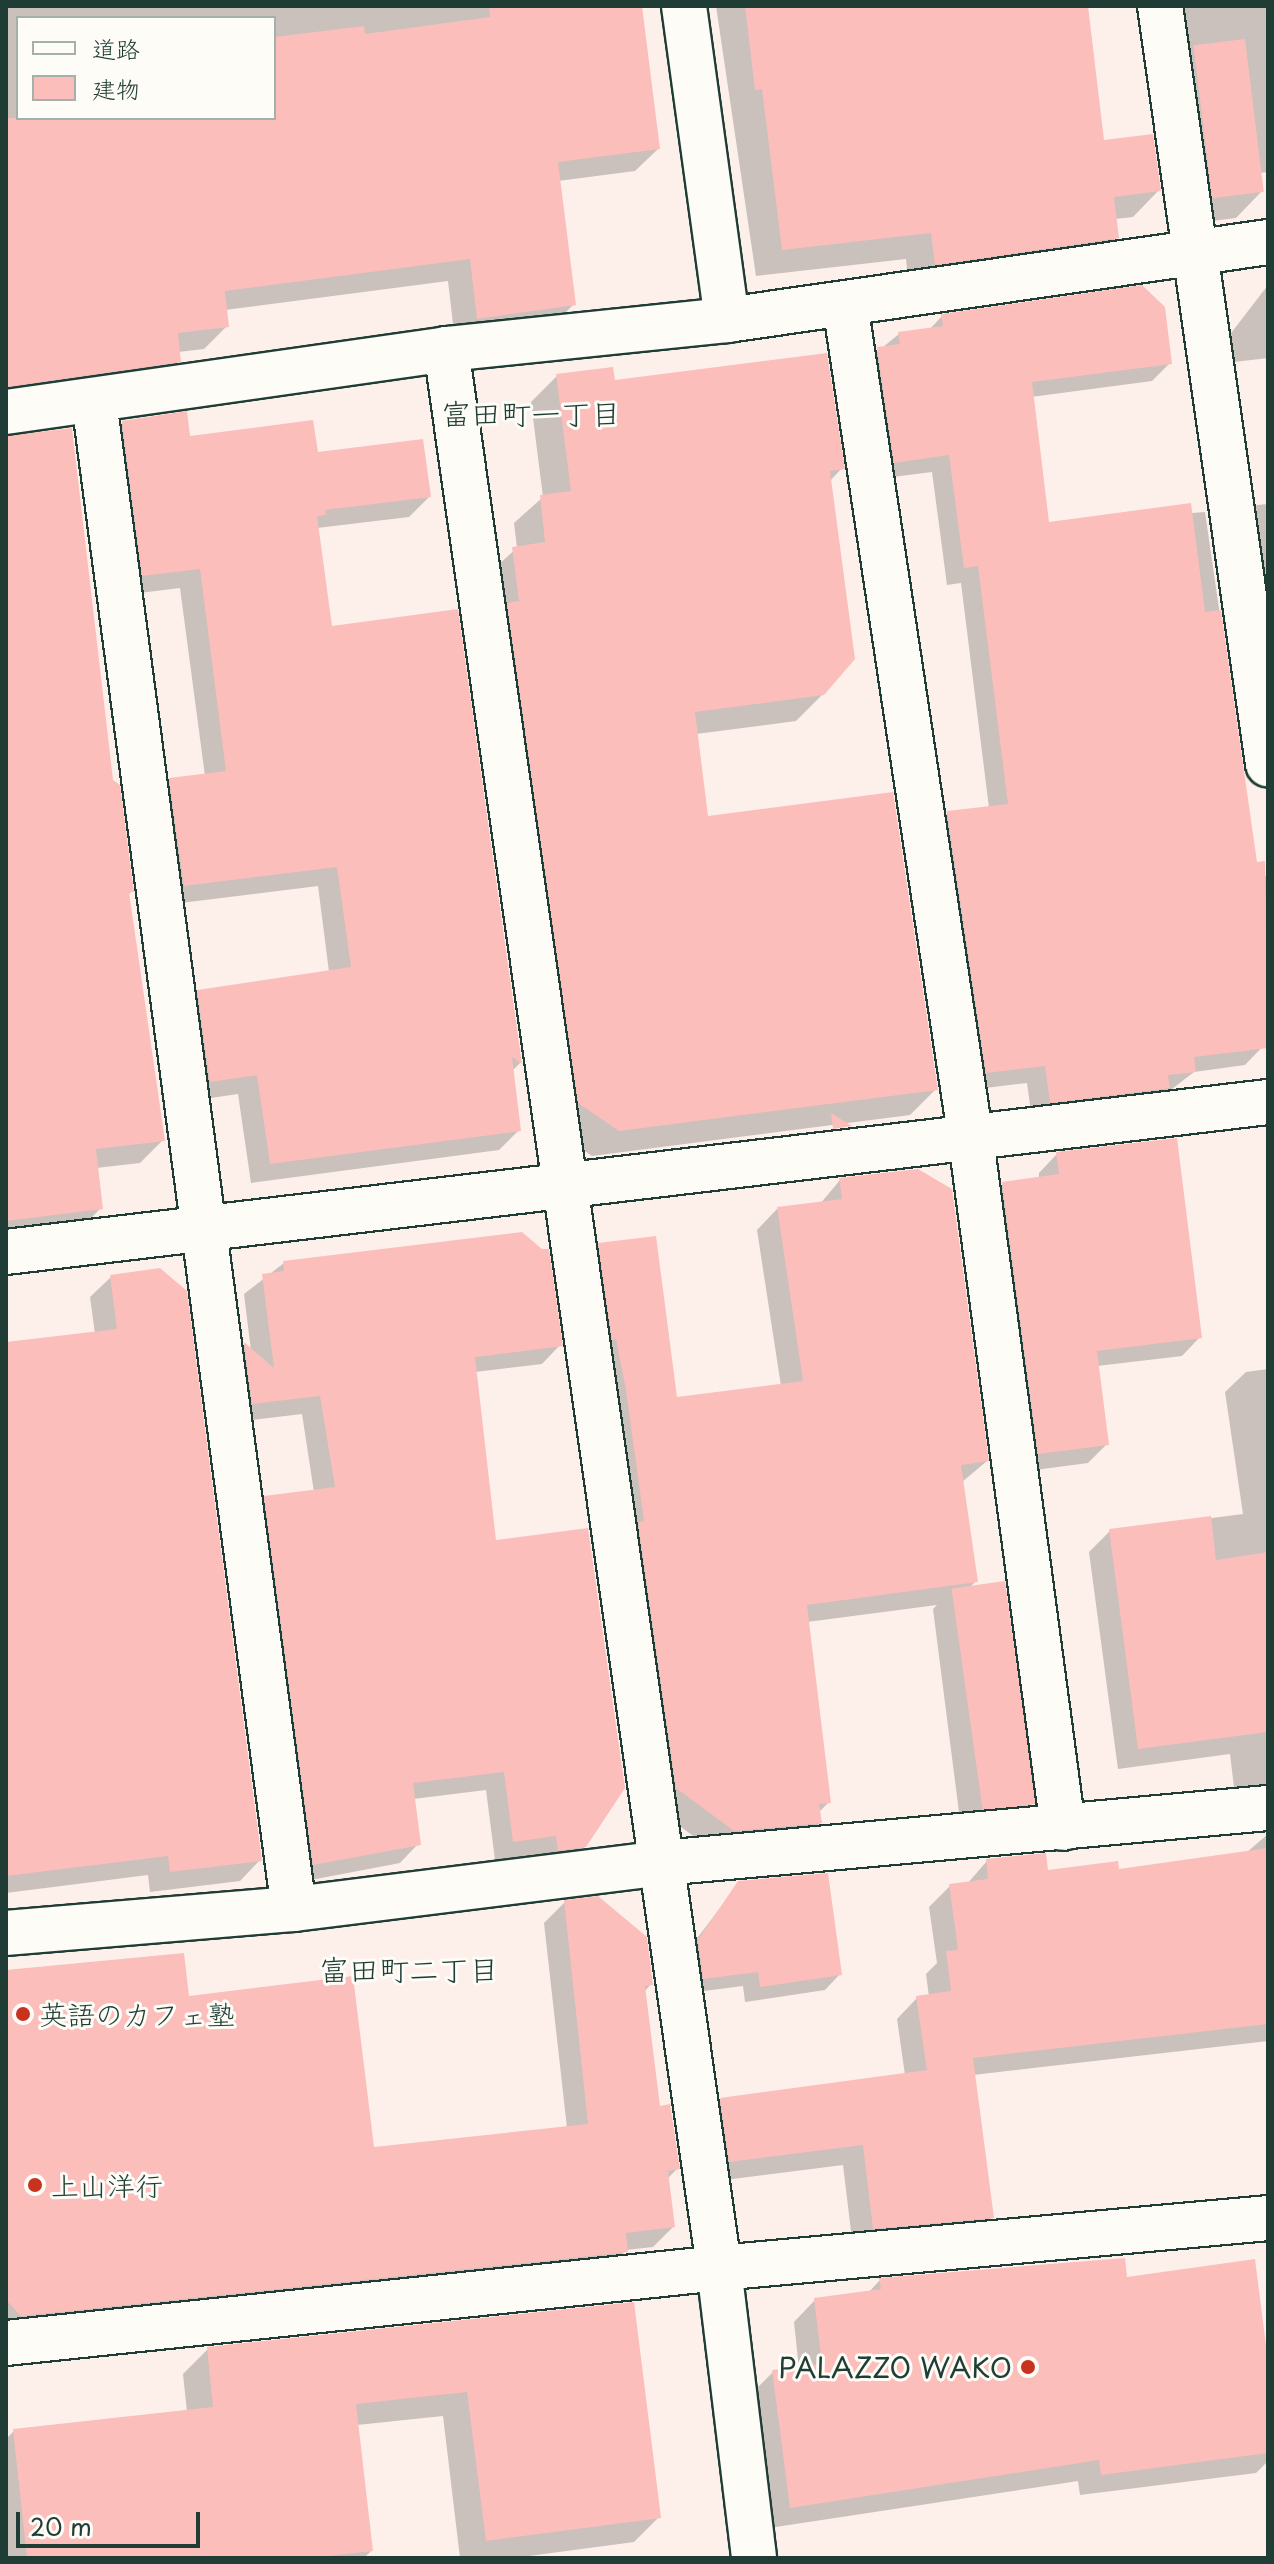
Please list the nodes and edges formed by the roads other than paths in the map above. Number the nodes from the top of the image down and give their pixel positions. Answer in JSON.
{"nodes":[{"id":1,"x":684,"y":6,"type":"edge"},
{"id":2,"x":1160,"y":6,"type":"edge"},
{"id":3,"x":1268,"y":242,"type":"edge"},
{"id":4,"x":1195,"y":251,"type":"junction"},
{"id":5,"x":845,"y":304,"type":"junction"},
{"id":6,"x":727,"y":320,"type":"junction"},
{"id":7,"x":446,"y":349,"type":"junction"},
{"id":8,"x":94,"y":401,"type":"junction"},
{"id":9,"x":6,"y":412,"type":"edge"},
{"id":10,"x":1268,"y":764,"type":"edge"},
{"id":11,"x":1268,"y":1102,"type":"edge"},
{"id":12,"x":971,"y":1140,"type":"junction"},
{"id":13,"x":562,"y":1182,"type":"junction"},
{"id":14,"x":200,"y":1228,"type":"junction"},
{"id":15,"x":6,"y":1252,"type":"edge"},
{"id":16,"x":1268,"y":1808,"type":"edge"},
{"id":17,"x":1063,"y":1828,"type":"junction"},
{"id":18,"x":662,"y":1863,"type":"junction"},
{"id":19,"x":294,"y":1909,"type":"junction"},
{"id":20,"x":6,"y":1933,"type":"edge"},
{"id":21,"x":1268,"y":2218,"type":"edge"},
{"id":22,"x":719,"y":2268,"type":"junction"},
{"id":23,"x":6,"y":2343,"type":"edge"},
{"id":24,"x":754,"y":2558,"type":"edge"}],
"edges":[{"from":1,"to":6,"type":"street"},
{"from":2,"to":4,"type":"street"},
{"from":3,"to":4,"type":"street"},
{"from":4,"to":5,"type":"street"},
{"from":4,"to":10,"type":"street"},
{"from":5,"to":6,"type":"street"},
{"from":5,"to":12,"type":"street"},
{"from":6,"to":7,"type":"street"},
{"from":7,"to":8,"type":"street"},
{"from":7,"to":13,"type":"street"},
{"from":8,"to":9,"type":"street"},
{"from":8,"to":14,"type":"street"},
{"from":11,"to":12,"type":"street"},
{"from":12,"to":13,"type":"street"},
{"from":12,"to":17,"type":"street"},
{"from":13,"to":14,"type":"street"},
{"from":13,"to":18,"type":"street"},
{"from":14,"to":15,"type":"street"},
{"from":14,"to":19,"type":"street"},
{"from":16,"to":17,"type":"street"},
{"from":17,"to":18,"type":"street"},
{"from":18,"to":19,"type":"street"},
{"from":18,"to":22,"type":"street"},
{"from":19,"to":20,"type":"street"},
{"from":21,"to":22,"type":"street"},
{"from":22,"to":23,"type":"street"},
{"from":22,"to":24,"type":"street"}]}
